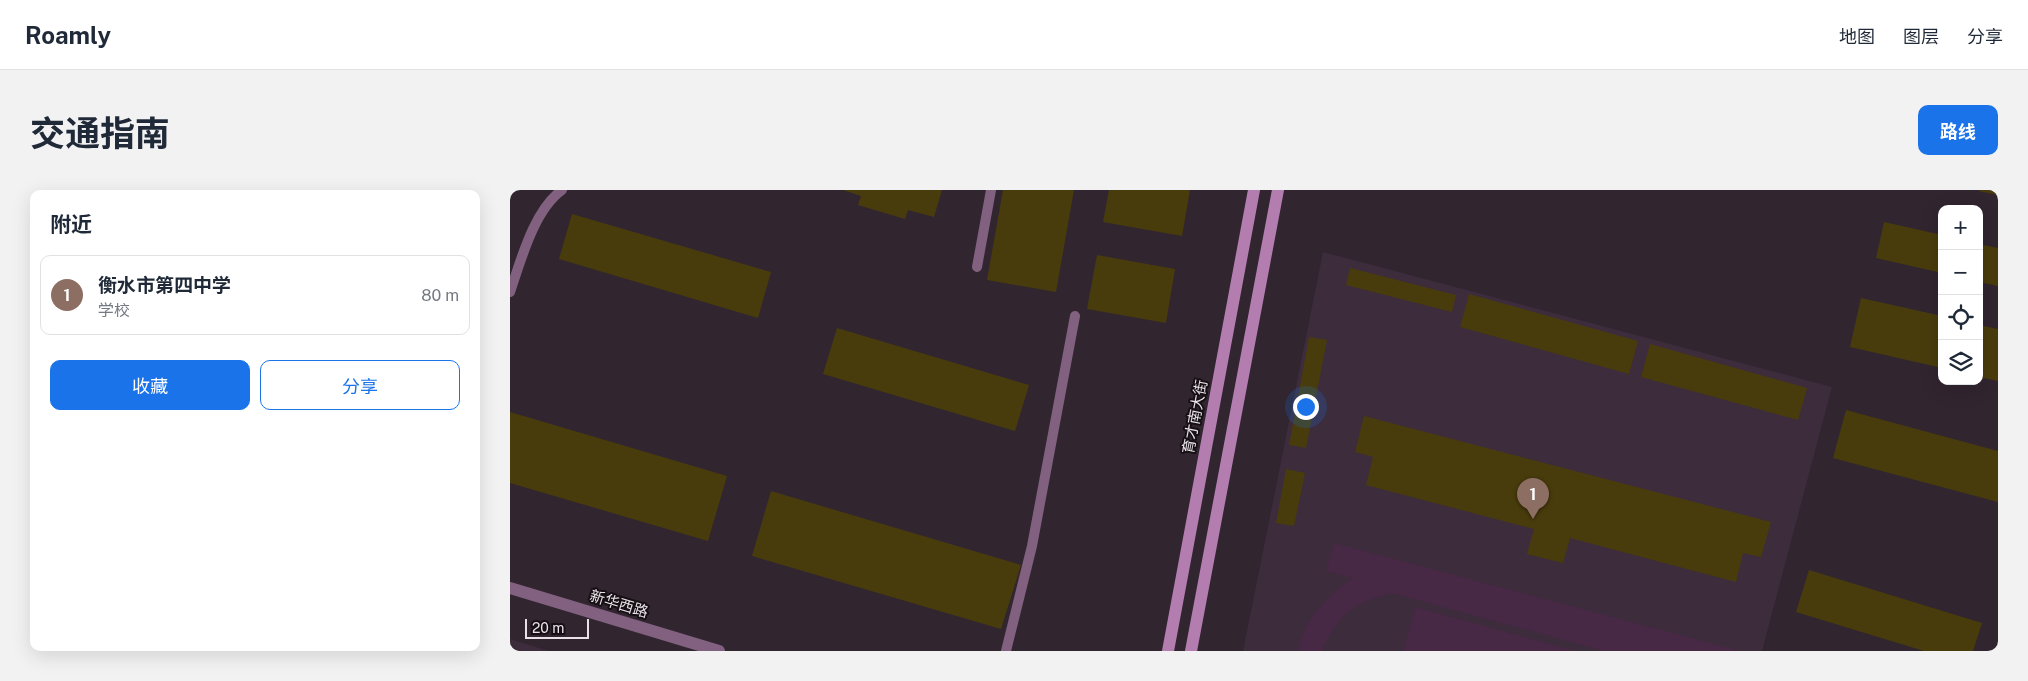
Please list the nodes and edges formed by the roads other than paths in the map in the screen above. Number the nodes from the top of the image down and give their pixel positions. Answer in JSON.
{"nodes":[{"id":1,"x":562,"y":190,"type":"edge"},
{"id":2,"x":991,"y":190,"type":"edge"},
{"id":3,"x":1254,"y":190,"type":"edge"},
{"id":4,"x":1278,"y":190,"type":"edge"},
{"id":5,"x":978,"y":267,"type":"dead end"},
{"id":6,"x":510,"y":292,"type":"edge"},
{"id":7,"x":1075,"y":316,"type":"dead end"},
{"id":8,"x":510,"y":588,"type":"edge"},
{"id":9,"x":719,"y":651,"type":"edge"},
{"id":10,"x":1006,"y":651,"type":"edge"},
{"id":11,"x":1168,"y":651,"type":"edge"},
{"id":12,"x":1191,"y":651,"type":"edge"}],
"edges":[{"from":1,"to":6,"type":"lane"},
{"from":2,"to":5,"type":"lane"},
{"from":3,"to":11,"type":"main road","name":"育才南大街"},
{"from":4,"to":12,"type":"main road"},
{"from":7,"to":10,"type":"lane"},
{"from":8,"to":9,"type":"street","name":"新华西路"}]}
